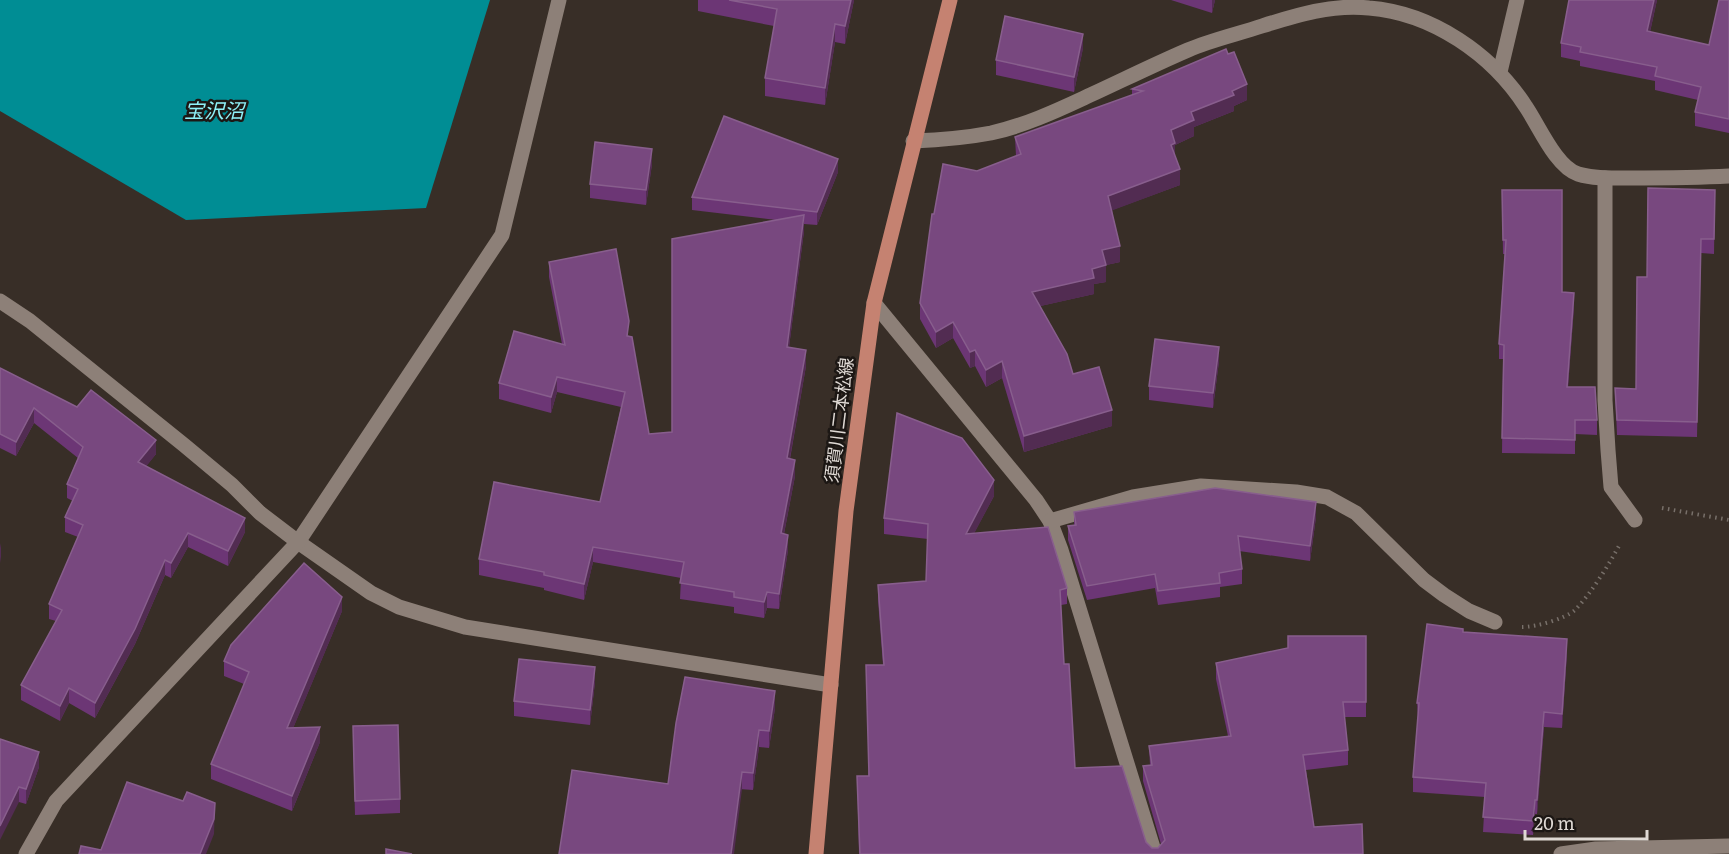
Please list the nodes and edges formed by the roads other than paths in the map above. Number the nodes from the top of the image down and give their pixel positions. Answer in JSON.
{"nodes":[{"id":1,"x":559,"y":0,"type":"edge"},
{"id":2,"x":950,"y":0,"type":"edge"},
{"id":3,"x":1517,"y":0,"type":"edge"},
{"id":4,"x":1500,"y":72,"type":"junction"},
{"id":5,"x":913,"y":141,"type":"junction"},
{"id":6,"x":1729,"y":176,"type":"edge"},
{"id":7,"x":1605,"y":178,"type":"junction"},
{"id":8,"x":0,"y":301,"type":"edge"},
{"id":9,"x":874,"y":303,"type":"junction"},
{"id":10,"x":1635,"y":520,"type":"road end"},
{"id":11,"x":1050,"y":521,"type":"junction"},
{"id":12,"x":298,"y":542,"type":"junction"},
{"id":13,"x":1495,"y":622,"type":"road end"},
{"id":14,"x":831,"y":685,"type":"junction"},
{"id":15,"x":1729,"y":846,"type":"edge"},
{"id":16,"x":26,"y":854,"type":"edge"},
{"id":17,"x":816,"y":854,"type":"edge"},
{"id":18,"x":1155,"y":854,"type":"edge"},
{"id":19,"x":1561,"y":854,"type":"edge"}],
"edges":[{"from":1,"to":12,"type":"street"},
{"from":2,"to":5,"type":"main road","name":"須賀川二本松線"},
{"from":3,"to":4,"type":"street"},
{"from":4,"to":5,"type":"street"},
{"from":4,"to":7,"type":"street"},
{"from":5,"to":9,"type":"main road","name":"須賀川二本松線"},
{"from":6,"to":7,"type":"street"},
{"from":7,"to":10,"type":"street"},
{"from":8,"to":12,"type":"street"},
{"from":9,"to":11,"type":"street"},
{"from":9,"to":14,"type":"main road","name":"須賀川二本松線"},
{"from":11,"to":13,"type":"street"},
{"from":11,"to":18,"type":"street"},
{"from":12,"to":14,"type":"street"},
{"from":12,"to":16,"type":"street"},
{"from":14,"to":17,"type":"main road","name":"須賀川二本松線"},
{"from":15,"to":19,"type":"street"}]}
